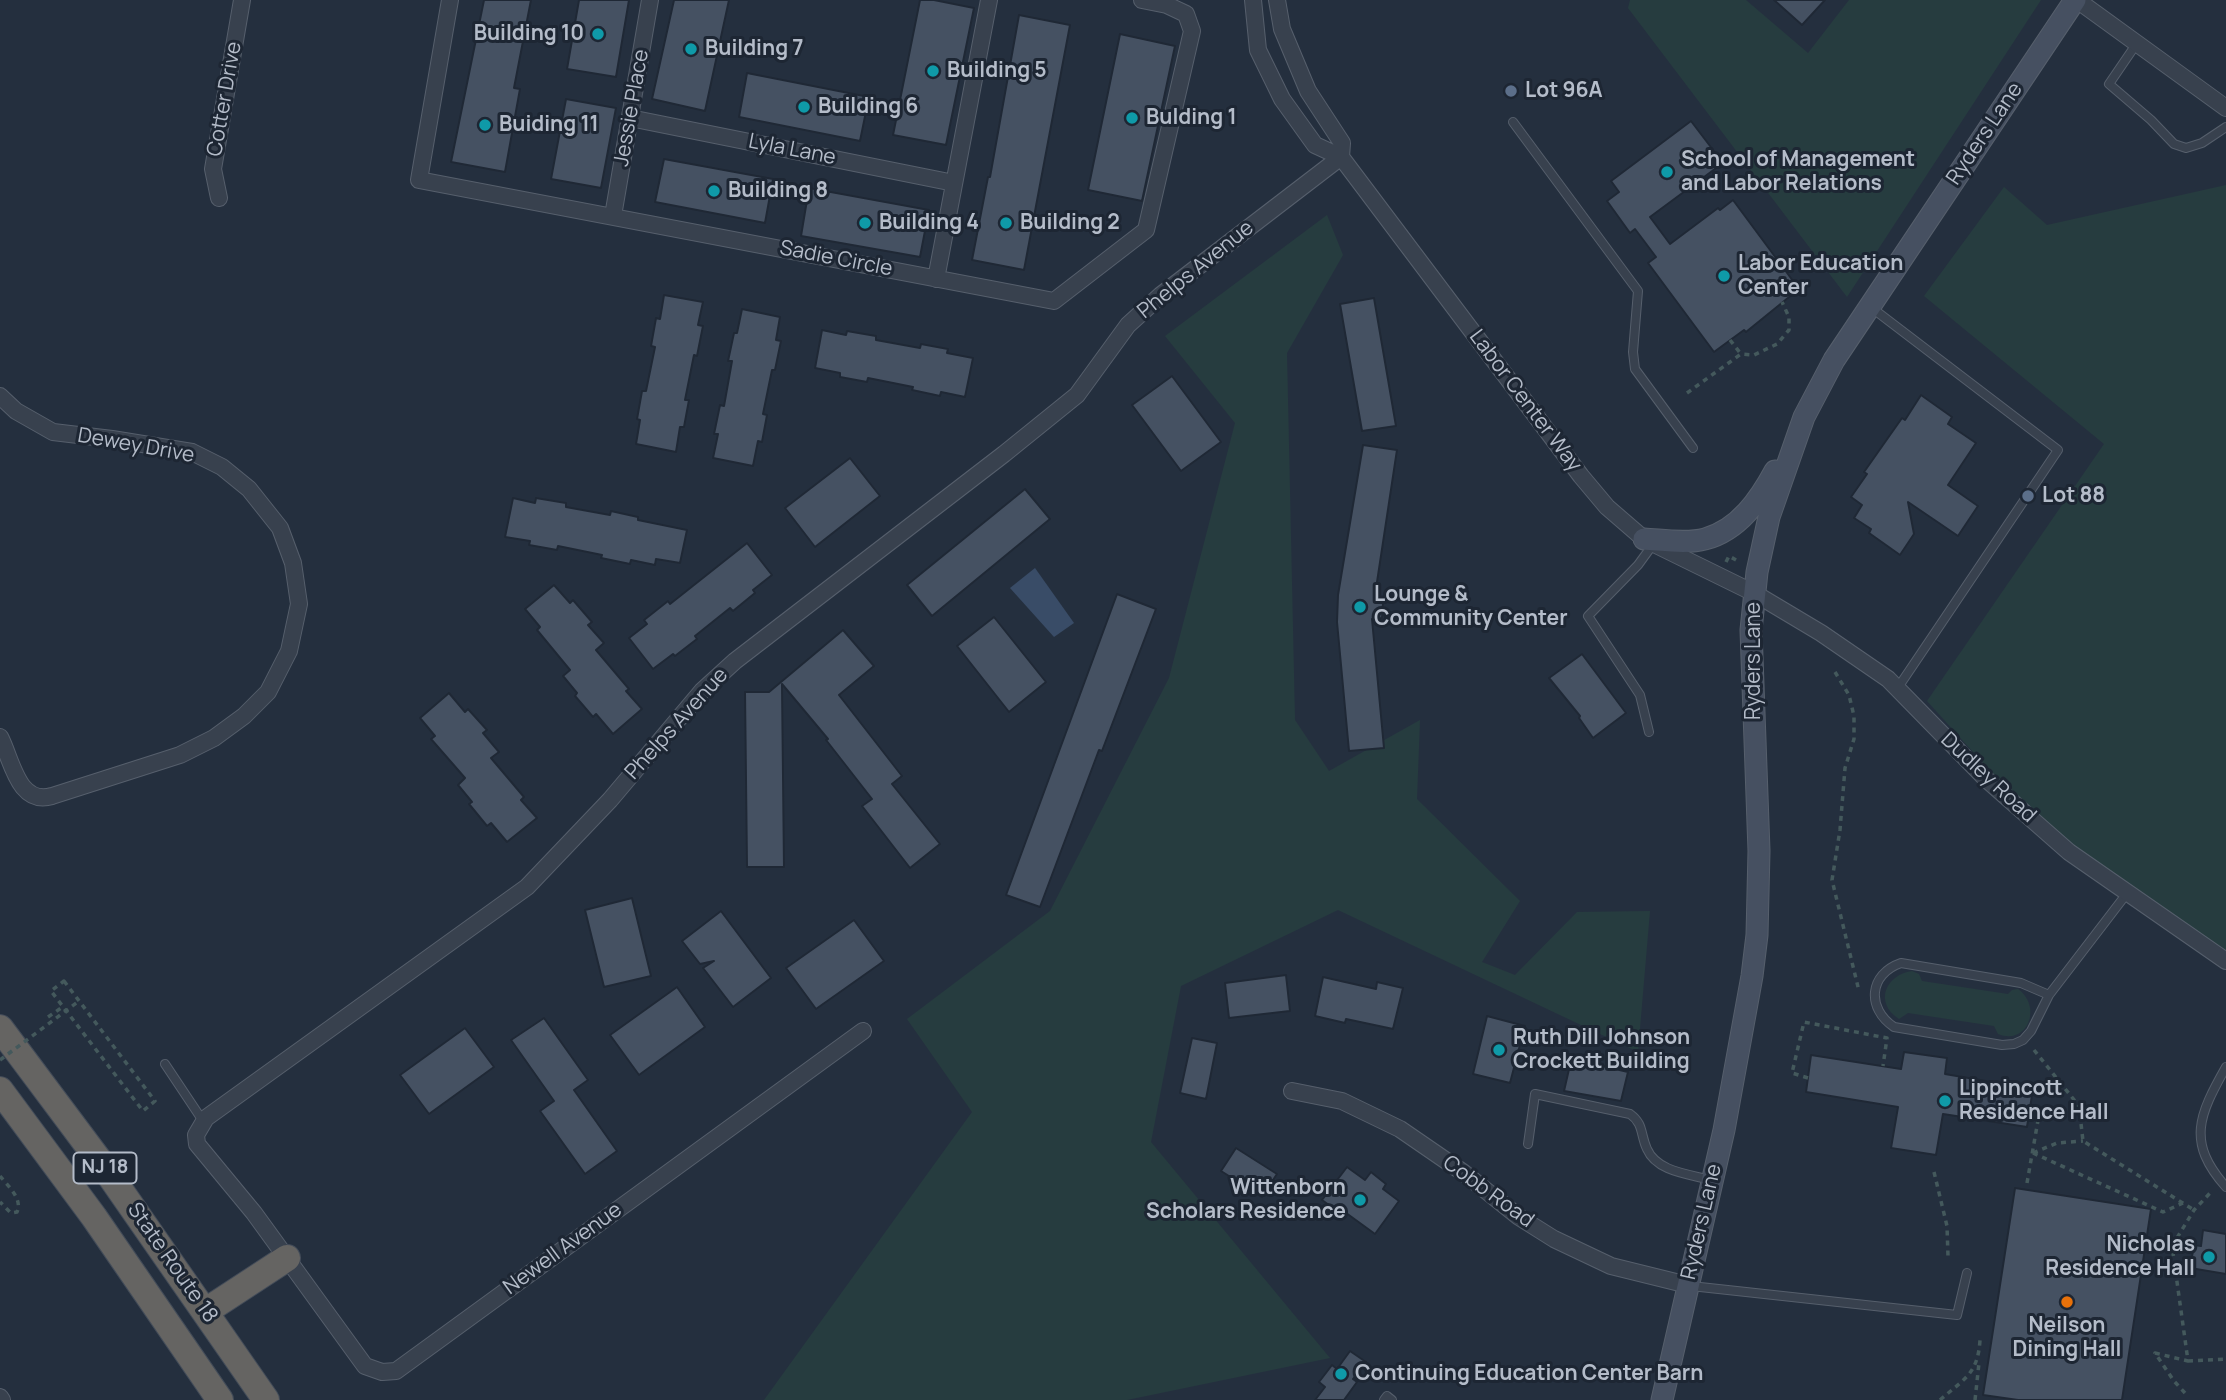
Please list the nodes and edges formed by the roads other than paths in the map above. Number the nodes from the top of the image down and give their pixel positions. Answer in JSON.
{"nodes":[{"id":1,"x":242,"y":0,"type":"edge"},
{"id":2,"x":450,"y":0,"type":"edge"},
{"id":3,"x":650,"y":0,"type":"edge"},
{"id":4,"x":989,"y":0,"type":"edge"},
{"id":5,"x":1142,"y":0,"type":"edge"},
{"id":6,"x":1253,"y":0,"type":"edge"},
{"id":7,"x":1277,"y":0,"type":"edge"},
{"id":8,"x":2076,"y":0,"type":"edge"},
{"id":9,"x":2137,"y":43,"type":"junction"},
{"id":10,"x":2226,"y":108,"type":"edge"},
{"id":11,"x":630,"y":118,"type":"junction"},
{"id":12,"x":1513,"y":122,"type":"dead end"},
{"id":13,"x":2226,"y":127,"type":"edge"},
{"id":14,"x":1341,"y":157,"type":"junction"},
{"id":15,"x":954,"y":183,"type":"junction"},
{"id":16,"x":219,"y":198,"type":"dead end"},
{"id":17,"x":613,"y":216,"type":"junction"},
{"id":18,"x":936,"y":279,"type":"junction"},
{"id":19,"x":1870,"y":307,"type":"junction"},
{"id":20,"x":0,"y":396,"type":"edge"},
{"id":21,"x":1804,"y":417,"type":"junction"},
{"id":22,"x":1693,"y":448,"type":"dead end"},
{"id":23,"x":1649,"y":541,"type":"junction"},
{"id":24,"x":1754,"y":593,"type":"junction"},
{"id":25,"x":1897,"y":689,"type":"junction"},
{"id":26,"x":1649,"y":732,"type":"dead end"},
{"id":27,"x":0,"y":737,"type":"edge"},
{"id":28,"x":2128,"y":892,"type":"junction"},
{"id":29,"x":2226,"y":961,"type":"edge"},
{"id":30,"x":2049,"y":995,"type":"junction"},
{"id":31,"x":0,"y":1028,"type":"edge"},
{"id":32,"x":863,"y":1031,"type":"dead end"},
{"id":33,"x":166,"y":1064,"type":"dead end"},
{"id":34,"x":2226,"y":1067,"type":"edge"},
{"id":35,"x":0,"y":1090,"type":"edge"},
{"id":36,"x":1292,"y":1091,"type":"dead end"},
{"id":37,"x":203,"y":1121,"type":"junction"},
{"id":38,"x":1528,"y":1144,"type":"dead end"},
{"id":39,"x":1711,"y":1180,"type":"junction"},
{"id":40,"x":2223,"y":1184,"type":"edge"},
{"id":41,"x":287,"y":1258,"type":"junction"},
{"id":42,"x":1967,"y":1273,"type":"dead end"},
{"id":43,"x":1688,"y":1285,"type":"junction"},
{"id":44,"x":206,"y":1311,"type":"junction"},
{"id":45,"x":220,"y":1400,"type":"edge"},
{"id":46,"x":266,"y":1400,"type":"edge"},
{"id":47,"x":1384,"y":1400,"type":"edge"},
{"id":48,"x":1392,"y":1400,"type":"edge"},
{"id":49,"x":1662,"y":1400,"type":"edge"}],
"edges":[{"from":1,"to":16,"type":"street","name":"Cotter Drive"},
{"from":2,"to":17,"type":"street","name":"Sadie Circle"},
{"from":3,"to":11,"type":"street","name":"Jessie Place"},
{"from":4,"to":15,"type":"street"},
{"from":5,"to":18,"type":"street","name":"Sadie Circle"},
{"from":6,"to":14,"type":"street"},
{"from":7,"to":14,"type":"street"},
{"from":8,"to":9,"type":"street"},
{"from":8,"to":19,"type":"main road","name":"Ryders Lane"},
{"from":9,"to":10,"type":"street"},
{"from":9,"to":13,"type":"lane"},
{"from":11,"to":15,"type":"street","name":"Lyla Lane"},
{"from":11,"to":17,"type":"street","name":"Jessie Place"},
{"from":12,"to":22,"type":"lane"},
{"from":14,"to":23,"type":"street","name":"Labor Center Way"},
{"from":14,"to":37,"type":"street","name":"Phelps Avenue"},
{"from":15,"to":18,"type":"street"},
{"from":17,"to":18,"type":"street","name":"Sadie Circle"},
{"from":19,"to":21,"type":"main road","name":"Ryders Lane"},
{"from":19,"to":25,"type":"lane"},
{"from":20,"to":27,"type":"street","name":"Dewey Drive"},
{"from":21,"to":23,"type":"main road"},
{"from":21,"to":24,"type":"main road","name":"Ryders Lane"},
{"from":23,"to":24,"type":"street","name":"Labor Center Way"},
{"from":23,"to":26,"type":"lane"},
{"from":24,"to":25,"type":"street","name":"Dudley Road"},
{"from":24,"to":39,"type":"main road","name":"Ryders Lane"},
{"from":25,"to":28,"type":"street","name":"Dudley Road"},
{"from":28,"to":29,"type":"street","name":"Dudley Road"},
{"from":28,"to":30,"type":"lane"},
{"from":30,"to":30,"type":"lane"},
{"from":31,"to":44,"type":"highway","name":"State Route 18","number":"NJ 18"},
{"from":32,"to":41,"type":"street","name":"Newell Avenue"},
{"from":33,"to":37,"type":"lane"},
{"from":34,"to":40,"type":"lane"},
{"from":35,"to":45,"type":"highway","name":"State Route 18","number":"NJ 18"},
{"from":36,"to":43,"type":"street","name":"Cobb Road"},
{"from":37,"to":41,"type":"street"},
{"from":38,"to":39,"type":"lane"},
{"from":39,"to":43,"type":"main road","name":"Ryders Lane"},
{"from":41,"to":44,"type":"highway"},
{"from":42,"to":43,"type":"lane"},
{"from":43,"to":49,"type":"main road","name":"Ryders Lane"},
{"from":44,"to":46,"type":"highway","name":"State Route 18","number":"NJ 18"},
{"from":47,"to":48,"type":"lane"}]}
